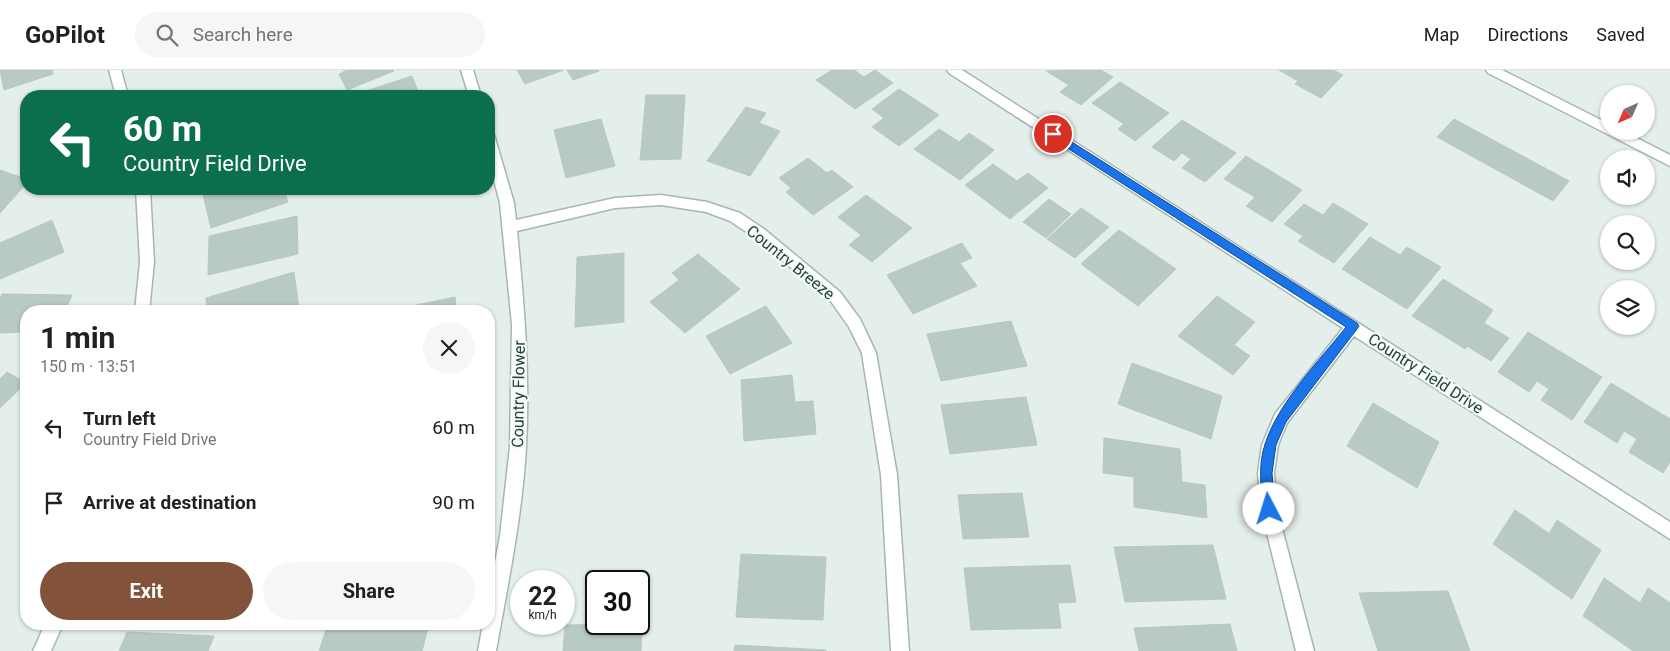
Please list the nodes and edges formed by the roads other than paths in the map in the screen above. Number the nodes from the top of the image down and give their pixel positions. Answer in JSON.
{"nodes":[{"id":1,"x":115,"y":70,"type":"edge"},
{"id":2,"x":467,"y":70,"type":"edge"},
{"id":3,"x":953,"y":70,"type":"edge"},
{"id":4,"x":1492,"y":70,"type":"edge"},
{"id":5,"x":120,"y":90,"type":"edge"},
{"id":6,"x":473,"y":90,"type":"edge"},
{"id":7,"x":1600,"y":125,"type":"edge"},
{"id":8,"x":1629,"y":140,"type":"edge"},
{"id":9,"x":495,"y":161,"type":"edge"},
{"id":10,"x":1670,"y":161,"type":"edge"},
{"id":11,"x":143,"y":195,"type":"edge"},
{"id":12,"x":510,"y":227,"type":"junction"},
{"id":13,"x":143,"y":305,"type":"edge"},
{"id":14,"x":1353,"y":326,"type":"junction"},
{"id":15,"x":1670,"y":532,"type":"edge"},
{"id":16,"x":495,"y":607,"type":"edge"},
{"id":17,"x":51,"y":630,"type":"edge"},
{"id":18,"x":491,"y":630,"type":"edge"},
{"id":19,"x":42,"y":651,"type":"edge"},
{"id":20,"x":487,"y":651,"type":"edge"},
{"id":21,"x":900,"y":651,"type":"edge"},
{"id":22,"x":1305,"y":651,"type":"edge"}],
"edges":[{"from":1,"to":5,"type":"street"},
{"from":2,"to":6,"type":"street"},
{"from":3,"to":14,"type":"street","name":"Country Field Drive"},
{"from":4,"to":7,"type":"street"},
{"from":8,"to":10,"type":"street"},
{"from":9,"to":12,"type":"street","name":"Country Flower"},
{"from":11,"to":13,"type":"street"},
{"from":12,"to":16,"type":"street","name":"Country Flower"},
{"from":12,"to":21,"type":"street","name":"Country Breeze"},
{"from":14,"to":15,"type":"street","name":"Country Field Drive"},
{"from":14,"to":22,"type":"street"},
{"from":17,"to":19,"type":"street"},
{"from":18,"to":20,"type":"street","name":"Country Flower"}]}
